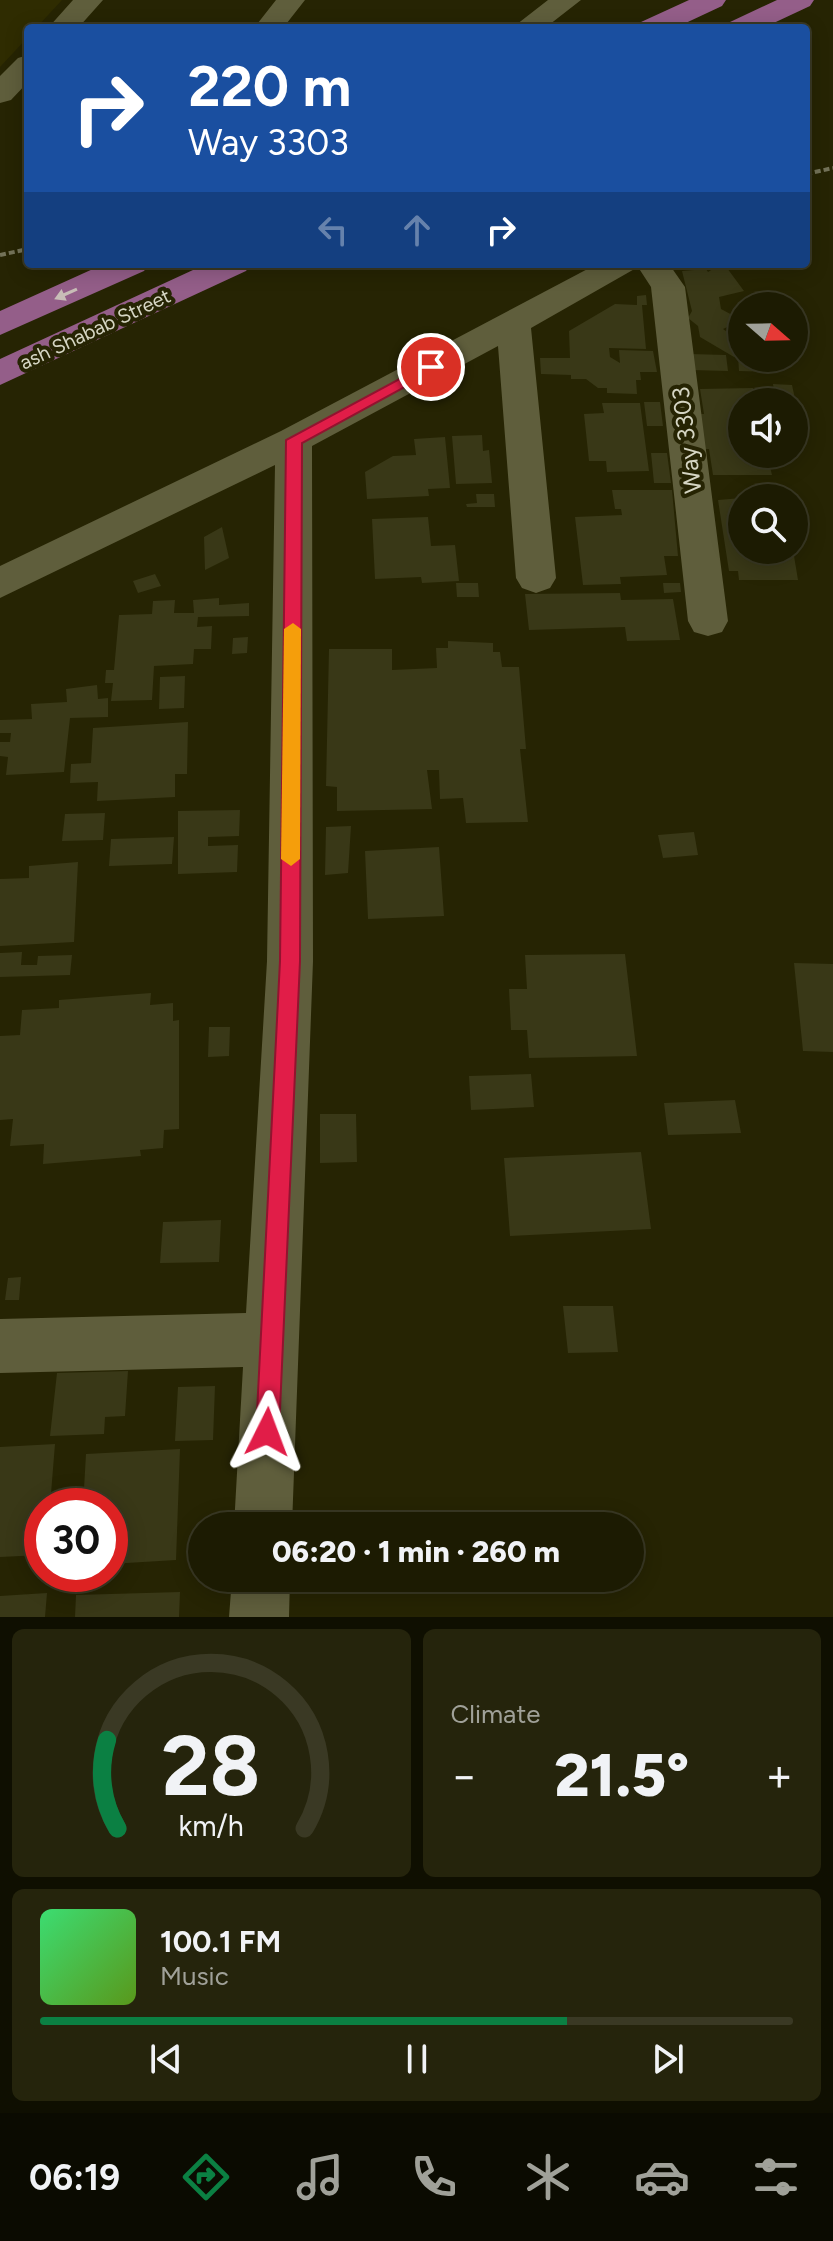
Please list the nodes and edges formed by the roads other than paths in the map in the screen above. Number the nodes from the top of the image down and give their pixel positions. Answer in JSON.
{"nodes":[{"id":1,"x":89,"y":0,"type":"edge"},
{"id":2,"x":291,"y":0,"type":"edge"},
{"id":3,"x":567,"y":0,"type":"edge"},
{"id":4,"x":712,"y":0,"type":"edge"},
{"id":5,"x":800,"y":0,"type":"edge"},
{"id":6,"x":518,"y":22,"type":"edge"},
{"id":7,"x":66,"y":24,"type":"edge"},
{"id":8,"x":271,"y":24,"type":"edge"},
{"id":9,"x":660,"y":24,"type":"edge"},
{"id":10,"x":749,"y":24,"type":"edge"},
{"id":11,"x":24,"y":68,"type":"edge"},
{"id":12,"x":0,"y":94,"type":"edge"},
{"id":13,"x":123,"y":268,"type":"edge"},
{"id":14,"x":225,"y":268,"type":"edge"},
{"id":15,"x":616,"y":268,"type":"edge"},
{"id":16,"x":655,"y":268,"type":"edge"},
{"id":17,"x":513,"y":323,"type":"junction"},
{"id":18,"x":0,"y":324,"type":"edge"},
{"id":19,"x":0,"y":373,"type":"edge"},
{"id":20,"x":294,"y":440,"type":"junction"},
{"id":21,"x":536,"y":578,"type":"dead end"},
{"id":22,"x":0,"y":583,"type":"edge"},
{"id":23,"x":708,"y":621,"type":"dead end"},
{"id":24,"x":272,"y":1339,"type":"junction"},
{"id":25,"x":0,"y":1346,"type":"edge"},
{"id":26,"x":264,"y":1512,"type":"edge"},
{"id":27,"x":260,"y":1592,"type":"edge"},
{"id":28,"x":259,"y":1617,"type":"edge"}],
"edges":[{"from":1,"to":7,"type":"street"},
{"from":2,"to":8,"type":"street"},
{"from":3,"to":6,"type":"street"},
{"from":4,"to":9,"type":"main road"},
{"from":5,"to":10,"type":"main road"},
{"from":11,"to":12,"type":"street"},
{"from":13,"to":18,"type":"main road","name":"ash Shabab Street","one_way":true},
{"from":14,"to":19,"type":"main road","name":"ash Shabab Street"},
{"from":15,"to":17,"type":"street"},
{"from":16,"to":23,"type":"street","name":"Way 3303"},
{"from":17,"to":20,"type":"street"},
{"from":17,"to":21,"type":"street"},
{"from":20,"to":22,"type":"street"},
{"from":20,"to":24,"type":"street"},
{"from":24,"to":25,"type":"street"},
{"from":24,"to":26,"type":"street"},
{"from":27,"to":28,"type":"street"}]}
